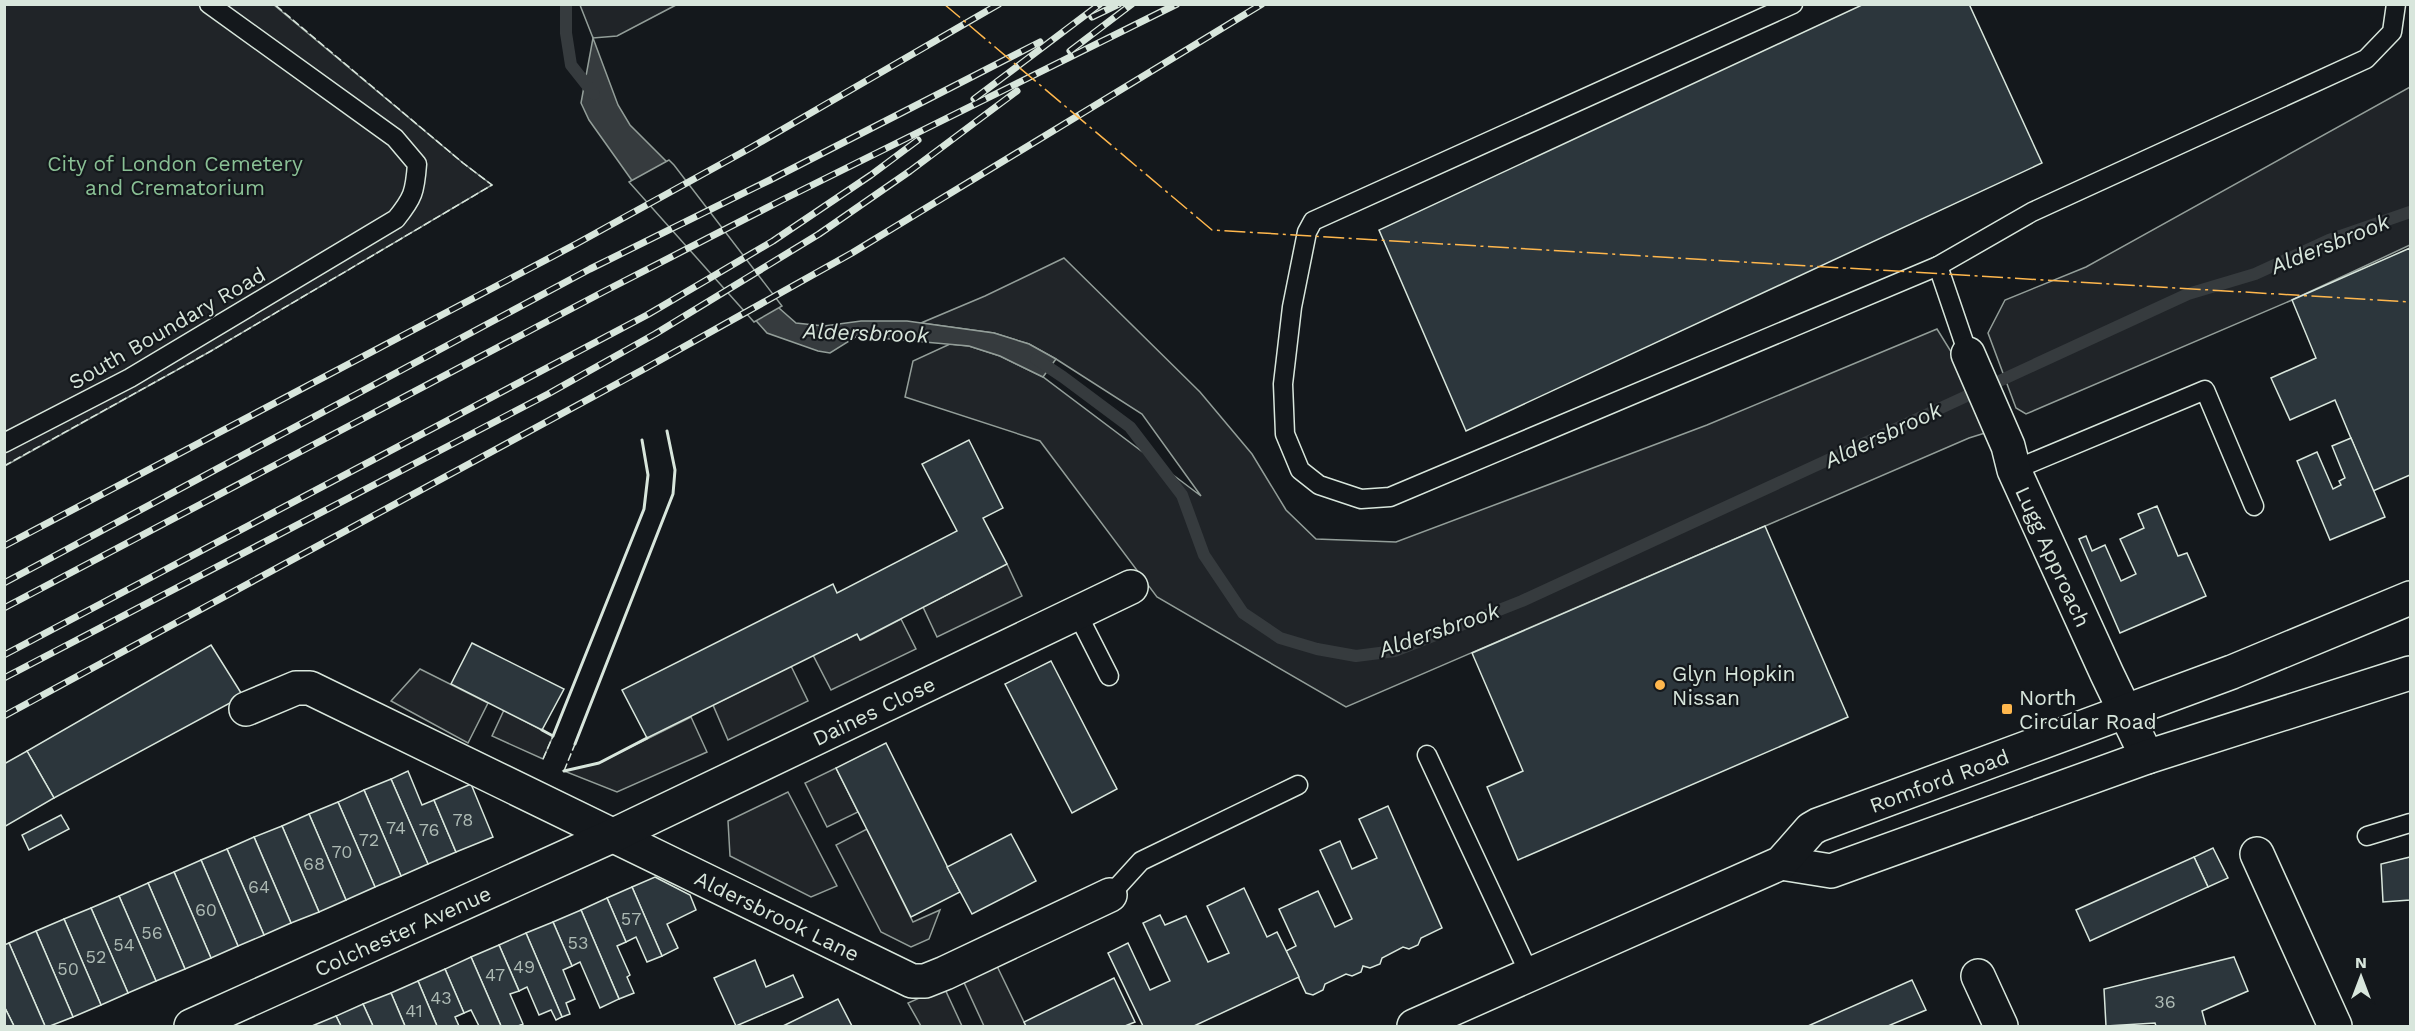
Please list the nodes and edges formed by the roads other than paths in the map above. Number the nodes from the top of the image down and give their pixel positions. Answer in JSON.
{"nodes":[{"id":1,"x":209,"y":4,"type":"edge"},
{"id":2,"x":1793,"y":4,"type":"edge"},
{"id":3,"x":2396,"y":4,"type":"edge"},
{"id":4,"x":1938,"y":266,"type":"junction"},
{"id":5,"x":1968,"y":354,"type":"joint"},
{"id":6,"x":4,"y":443,"type":"edge"},
{"id":7,"x":2011,"y":458,"type":"junction"},
{"id":8,"x":2254,"y":506,"type":"dead end"},
{"id":9,"x":1131,"y":586,"type":"dead end"},
{"id":10,"x":2410,"y":598,"type":"edge"},
{"id":11,"x":1077,"y":613,"type":"junction"},
{"id":12,"x":2410,"y":674,"type":"edge"},
{"id":13,"x":1108,"y":676,"type":"dead end"},
{"id":14,"x":246,"y":709,"type":"dead end"},
{"id":15,"x":2124,"y":710,"type":"junction"},
{"id":16,"x":1427,"y":755,"type":"dead end"},
{"id":17,"x":2147,"y":757,"type":"junction"},
{"id":18,"x":1298,"y":785,"type":"dead end"},
{"id":19,"x":2410,"y":823,"type":"edge"},
{"id":20,"x":614,"y":836,"type":"junction"},
{"id":21,"x":2367,"y":836,"type":"dead end"},
{"id":22,"x":2257,"y":854,"type":"dead end"},
{"id":23,"x":1781,"y":863,"type":"junction"},
{"id":24,"x":1110,"y":895,"type":"joint"},
{"id":25,"x":1530,"y":975,"type":"junction"},
{"id":26,"x":1978,"y":976,"type":"dead end"},
{"id":27,"x":191,"y":1026,"type":"edge"},
{"id":28,"x":1414,"y":1026,"type":"edge"},
{"id":29,"x":2001,"y":1026,"type":"edge"},
{"id":30,"x":2335,"y":1026,"type":"edge"}],
"edges":[{"from":1,"to":6,"type":"lane","name":"South Boundary Road"},
{"from":2,"to":4,"type":"lane"},
{"from":3,"to":4,"type":"lane"},
{"from":4,"to":5,"type":"lane"},
{"from":5,"to":7,"type":"street","name":"Lugg Approach"},
{"from":7,"to":8,"type":"lane"},
{"from":7,"to":15,"type":"street","name":"Lugg Approach"},
{"from":9,"to":11,"type":"street","name":"Daines Close"},
{"from":10,"to":15,"type":"street","name":"Romford Road"},
{"from":11,"to":13,"type":"lane"},
{"from":11,"to":20,"type":"street","name":"Daines Close"},
{"from":12,"to":17,"type":"street"},
{"from":14,"to":20,"type":"street","name":"Aldersbrook Lane"},
{"from":15,"to":17,"type":"street","name":"Lugg Approach"},
{"from":15,"to":23,"type":"street","name":"Romford Road"},
{"from":16,"to":25,"type":"lane"},
{"from":17,"to":23,"type":"street"},
{"from":18,"to":24,"type":"lane","name":"Aldersbrook Lane"},
{"from":19,"to":21,"type":"lane"},
{"from":20,"to":24,"type":"street","name":"Aldersbrook Lane"},
{"from":20,"to":27,"type":"street","name":"Colchester Avenue"},
{"from":22,"to":30,"type":"street"},
{"from":23,"to":25,"type":"street","name":"Romford Road"},
{"from":25,"to":28,"type":"street","name":"Romford Road"},
{"from":26,"to":29,"type":"street"}]}
